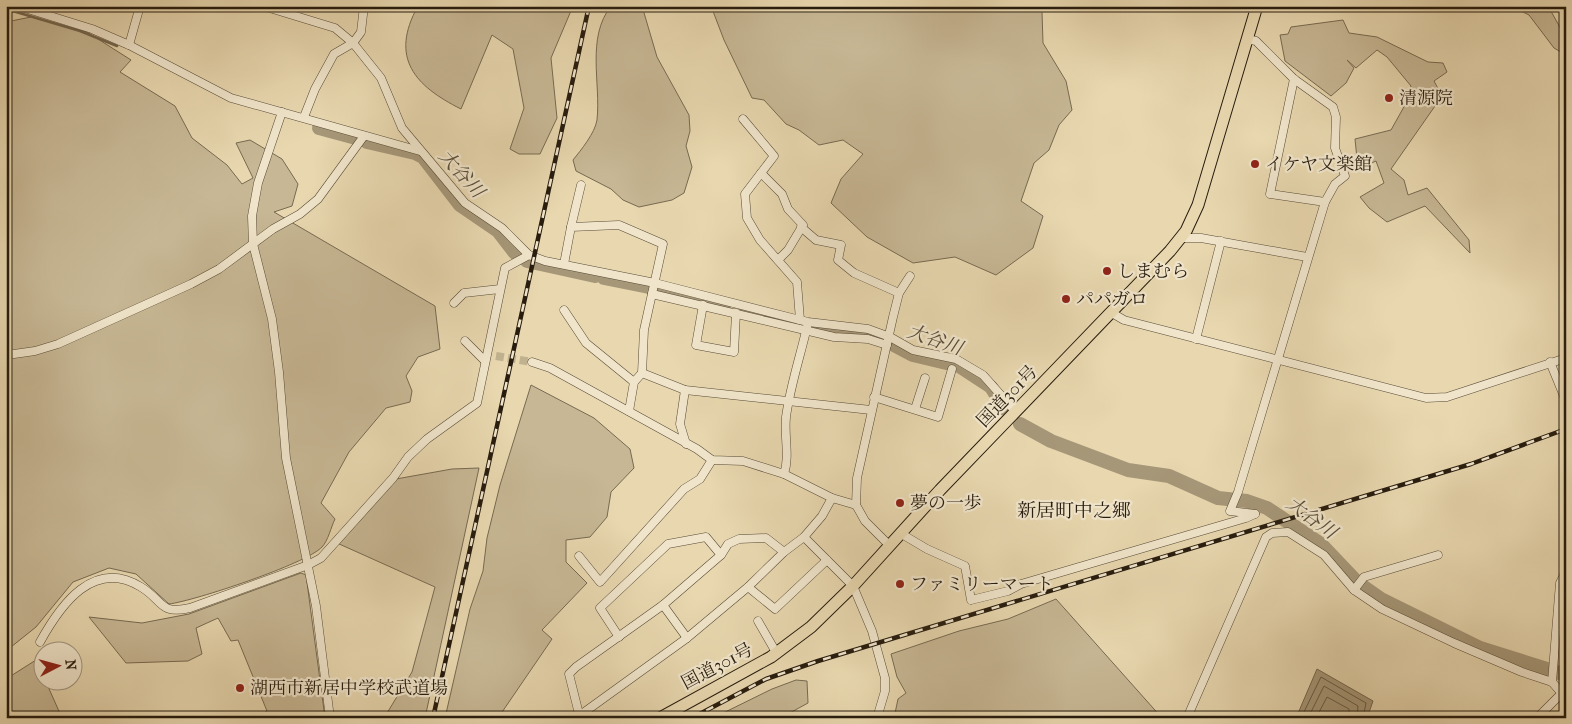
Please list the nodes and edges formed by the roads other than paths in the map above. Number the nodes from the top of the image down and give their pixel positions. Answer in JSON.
{"nodes":[{"id":1,"x":18,"y":6,"type":"edge"},
{"id":2,"x":140,"y":6,"type":"edge"},
{"id":3,"x":263,"y":6,"type":"edge"},
{"id":4,"x":364,"y":6,"type":"edge"},
{"id":5,"x":1257,"y":6,"type":"edge"},
{"id":6,"x":1247,"y":39,"type":"junction"},
{"id":7,"x":353,"y":43,"type":"junction"},
{"id":8,"x":129,"y":45,"type":"junction"},
{"id":9,"x":1294,"y":79,"type":"junction"},
{"id":10,"x":282,"y":112,"type":"junction"},
{"id":11,"x":304,"y":118,"type":"junction"},
{"id":12,"x":743,"y":119,"type":"dead end"},
{"id":13,"x":364,"y":136,"type":"junction"},
{"id":14,"x":420,"y":151,"type":"junction"},
{"id":15,"x":761,"y":173,"type":"junction"},
{"id":16,"x":581,"y":185,"type":"dead end"},
{"id":17,"x":1325,"y":202,"type":"junction"},
{"id":18,"x":571,"y":227,"type":"junction"},
{"id":19,"x":801,"y":227,"type":"junction"},
{"id":20,"x":1181,"y":238,"type":"junction"},
{"id":21,"x":1222,"y":241,"type":"junction"},
{"id":22,"x":253,"y":244,"type":"junction"},
{"id":23,"x":529,"y":255,"type":"junction"},
{"id":24,"x":1306,"y":257,"type":"junction"},
{"id":25,"x":778,"y":260,"type":"junction"},
{"id":26,"x":564,"y":264,"type":"junction"},
{"id":27,"x":910,"y":276,"type":"dead end"},
{"id":28,"x":655,"y":284,"type":"junction"},
{"id":29,"x":500,"y":289,"type":"junction"},
{"id":30,"x":900,"y":293,"type":"junction"},
{"id":31,"x":652,"y":294,"type":"junction"},
{"id":32,"x":454,"y":303,"type":"dead end"},
{"id":33,"x":703,"y":306,"type":"junction"},
{"id":34,"x":564,"y":310,"type":"dead end"},
{"id":35,"x":736,"y":313,"type":"junction"},
{"id":36,"x":1112,"y":313,"type":"junction"},
{"id":37,"x":804,"y":321,"type":"junction"},
{"id":38,"x":806,"y":331,"type":"junction"},
{"id":39,"x":1196,"y":339,"type":"junction"},
{"id":40,"x":465,"y":340,"type":"dead end"},
{"id":41,"x":889,"y":341,"type":"junction"},
{"id":42,"x":6,"y":353,"type":"edge"},
{"id":43,"x":496,"y":356,"type":"tunnel mouth"},
{"id":44,"x":486,"y":357,"type":"junction"},
{"id":45,"x":1566,"y":358,"type":"edge"},
{"id":46,"x":1278,"y":361,"type":"junction"},
{"id":47,"x":532,"y":362,"type":"tunnel mouth"},
{"id":48,"x":1550,"y":362,"type":"junction"},
{"id":49,"x":952,"y":368,"type":"dead end"},
{"id":50,"x":642,"y":374,"type":"junction"},
{"id":51,"x":924,"y":378,"type":"dead end"},
{"id":52,"x":634,"y":382,"type":"junction"},
{"id":53,"x":685,"y":390,"type":"junction"},
{"id":54,"x":874,"y":397,"type":"junction"},
{"id":55,"x":789,"y":400,"type":"junction"},
{"id":56,"x":1566,"y":401,"type":"edge"},
{"id":57,"x":915,"y":409,"type":"junction"},
{"id":58,"x":871,"y":410,"type":"junction"},
{"id":59,"x":629,"y":411,"type":"junction"},
{"id":60,"x":1012,"y":415,"type":"junction"},
{"id":61,"x":686,"y":444,"type":"junction"},
{"id":62,"x":712,"y":460,"type":"junction"},
{"id":63,"x":784,"y":474,"type":"junction"},
{"id":64,"x":832,"y":498,"type":"junction"},
{"id":65,"x":856,"y":504,"type":"junction"},
{"id":66,"x":900,"y":533,"type":"junction"},
{"id":67,"x":804,"y":537,"type":"junction"},
{"id":68,"x":889,"y":545,"type":"junction"},
{"id":69,"x":784,"y":552,"type":"junction"},
{"id":70,"x":721,"y":555,"type":"junction"},
{"id":71,"x":1438,"y":555,"type":"dead end"},
{"id":72,"x":578,"y":556,"type":"dead end"},
{"id":73,"x":827,"y":560,"type":"junction"},
{"id":74,"x":308,"y":566,"type":"junction"},
{"id":75,"x":1566,"y":571,"type":"edge"},
{"id":76,"x":853,"y":586,"type":"junction"},
{"id":77,"x":748,"y":587,"type":"junction"},
{"id":78,"x":1354,"y":590,"type":"junction"},
{"id":79,"x":663,"y":605,"type":"junction"},
{"id":80,"x":758,"y":621,"type":"dead end"},
{"id":81,"x":619,"y":637,"type":"junction"},
{"id":82,"x":687,"y":638,"type":"junction"},
{"id":83,"x":40,"y":642,"type":"dead end"},
{"id":84,"x":777,"y":654,"type":"junction"},
{"id":85,"x":1552,"y":682,"type":"junction"},
{"id":86,"x":1564,"y":693,"type":"edge"},
{"id":87,"x":580,"y":717,"type":"edge"},
{"id":88,"x":330,"y":718,"type":"edge"},
{"id":89,"x":660,"y":718,"type":"edge"},
{"id":90,"x":877,"y":718,"type":"edge"},
{"id":91,"x":1187,"y":718,"type":"edge"},
{"id":92,"x":1537,"y":718,"type":"edge"}],
"edges":[{"from":1,"to":8,"type":"street"},
{"from":2,"to":8,"type":"street"},
{"from":3,"to":7,"type":"street"},
{"from":4,"to":7,"type":"street"},
{"from":5,"to":6,"type":"highway","name":"国道301号"},
{"from":6,"to":9,"type":"street"},
{"from":6,"to":20,"type":"highway","name":"国道301号"},
{"from":7,"to":11,"type":"street"},
{"from":7,"to":14,"type":"street"},
{"from":8,"to":10,"type":"street"},
{"from":9,"to":17,"type":"street"},
{"from":9,"to":17,"type":"street"},
{"from":10,"to":11,"type":"street"},
{"from":10,"to":22,"type":"street"},
{"from":11,"to":13,"type":"street"},
{"from":12,"to":15,"type":"street"},
{"from":13,"to":14,"type":"street"},
{"from":13,"to":22,"type":"street"},
{"from":14,"to":23,"type":"street"},
{"from":15,"to":19,"type":"street"},
{"from":15,"to":25,"type":"street"},
{"from":16,"to":18,"type":"street"},
{"from":17,"to":24,"type":"street"},
{"from":18,"to":26,"type":"street"},
{"from":18,"to":28,"type":"street"},
{"from":19,"to":25,"type":"street"},
{"from":19,"to":30,"type":"street"},
{"from":20,"to":21,"type":"street"},
{"from":20,"to":36,"type":"highway","name":"国道301号"},
{"from":21,"to":24,"type":"street"},
{"from":21,"to":39,"type":"street"},
{"from":22,"to":42,"type":"street"},
{"from":22,"to":74,"type":"street"},
{"from":23,"to":26,"type":"street"},
{"from":23,"to":29,"type":"street"},
{"from":24,"to":46,"type":"street"},
{"from":25,"to":37,"type":"street"},
{"from":26,"to":28,"type":"street"},
{"from":27,"to":30,"type":"street"},
{"from":28,"to":31,"type":"street"},
{"from":28,"to":37,"type":"street"},
{"from":29,"to":32,"type":"street"},
{"from":29,"to":44,"type":"street"},
{"from":30,"to":41,"type":"street"},
{"from":31,"to":33,"type":"street"},
{"from":31,"to":50,"type":"street"},
{"from":33,"to":35,"type":"street"},
{"from":33,"to":35,"type":"street"},
{"from":34,"to":52,"type":"street"},
{"from":35,"to":38,"type":"street"},
{"from":36,"to":39,"type":"street"},
{"from":36,"to":60,"type":"highway","name":"国道301号"},
{"from":37,"to":38,"type":"street"},
{"from":37,"to":41,"type":"street"},
{"from":38,"to":41,"type":"street"},
{"from":38,"to":55,"type":"street"},
{"from":39,"to":46,"type":"street"},
{"from":40,"to":44,"type":"street"},
{"from":41,"to":54,"type":"street"},
{"from":41,"to":60,"type":"street"},
{"from":43,"to":44,"type":"street"},
{"from":44,"to":74,"type":"street"},
{"from":45,"to":48,"type":"street"},
{"from":46,"to":48,"type":"street"},
{"from":46,"to":66,"type":"street"},
{"from":47,"to":59,"type":"street"},
{"from":48,"to":56,"type":"street"},
{"from":49,"to":57,"type":"street"},
{"from":50,"to":52,"type":"street"},
{"from":50,"to":53,"type":"street"},
{"from":51,"to":57,"type":"street"},
{"from":52,"to":59,"type":"street"},
{"from":53,"to":55,"type":"street"},
{"from":53,"to":61,"type":"street"},
{"from":54,"to":57,"type":"street"},
{"from":54,"to":58,"type":"street"},
{"from":55,"to":58,"type":"street"},
{"from":55,"to":63,"type":"street"},
{"from":58,"to":65,"type":"street"},
{"from":59,"to":61,"type":"street"},
{"from":60,"to":66,"type":"highway","name":"国道301号"},
{"from":61,"to":62,"type":"street"},
{"from":62,"to":63,"type":"street"},
{"from":62,"to":72,"type":"street"},
{"from":63,"to":64,"type":"street"},
{"from":64,"to":65,"type":"street"},
{"from":64,"to":67,"type":"street"},
{"from":65,"to":68,"type":"street"},
{"from":66,"to":68,"type":"highway","name":"国道301号"},
{"from":67,"to":69,"type":"street"},
{"from":67,"to":73,"type":"street"},
{"from":68,"to":76,"type":"highway","name":"国道301号"},
{"from":69,"to":70,"type":"street"},
{"from":69,"to":77,"type":"street"},
{"from":70,"to":79,"type":"street"},
{"from":70,"to":81,"type":"street"},
{"from":71,"to":78,"type":"street"},
{"from":73,"to":76,"type":"street"},
{"from":73,"to":77,"type":"street"},
{"from":74,"to":83,"type":"street"},
{"from":74,"to":88,"type":"street"},
{"from":75,"to":85,"type":"street"},
{"from":76,"to":84,"type":"highway","name":"国道301号"},
{"from":76,"to":90,"type":"street"},
{"from":77,"to":82,"type":"street"},
{"from":78,"to":85,"type":"street"},
{"from":78,"to":91,"type":"street"},
{"from":79,"to":81,"type":"street"},
{"from":79,"to":82,"type":"street"},
{"from":80,"to":84,"type":"street"},
{"from":81,"to":87,"type":"street"},
{"from":82,"to":87,"type":"street"},
{"from":84,"to":89,"type":"highway","name":"国道301号"},
{"from":85,"to":86,"type":"street"},
{"from":86,"to":92,"type":"street"}]}
